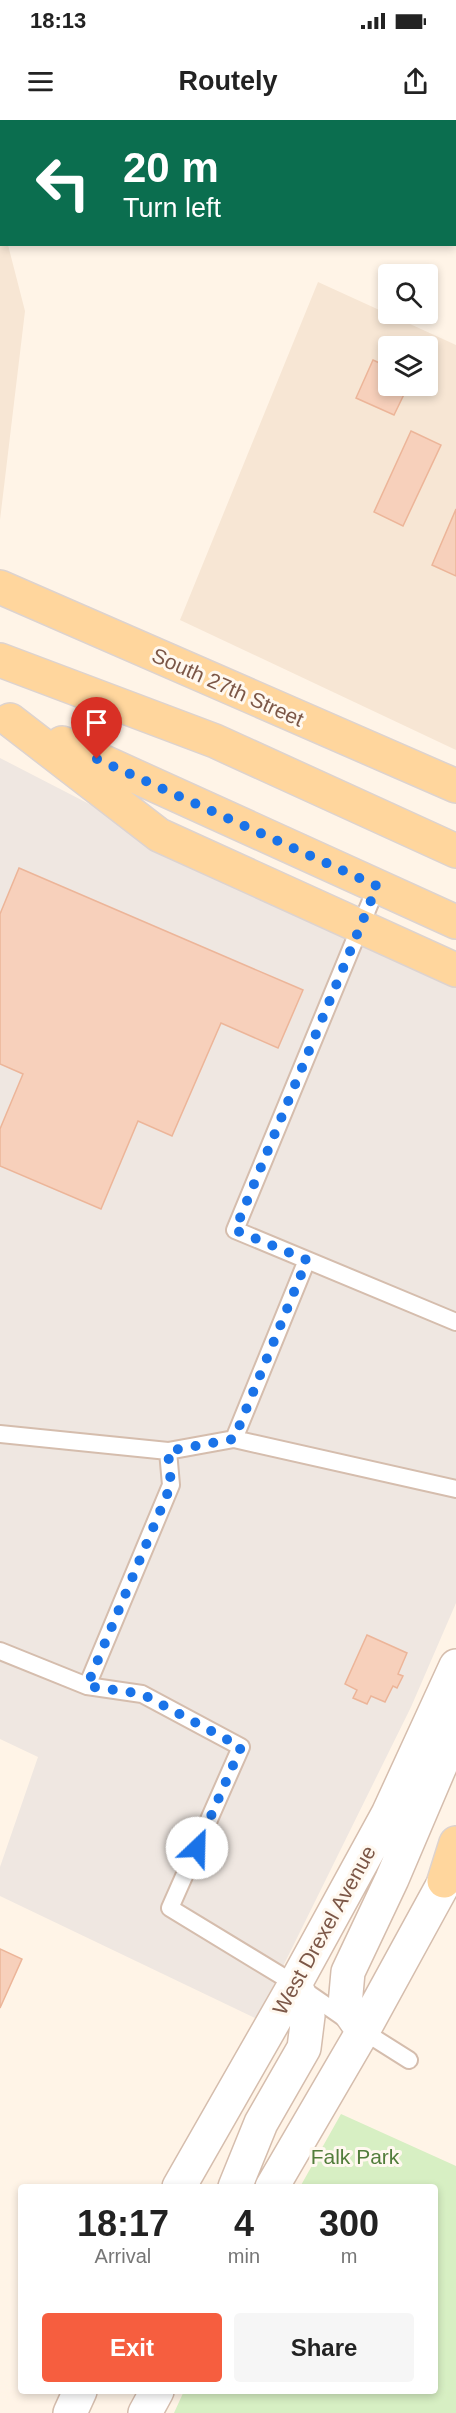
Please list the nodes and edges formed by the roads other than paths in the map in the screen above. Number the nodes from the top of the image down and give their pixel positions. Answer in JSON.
{"nodes":[{"id":1,"x":0,"y":587,"type":"edge"},
{"id":2,"x":0,"y":660,"type":"edge"},
{"id":3,"x":5,"y":717,"type":"edge"},
{"id":4,"x":456,"y":786,"type":"edge"},
{"id":5,"x":456,"y":851,"type":"edge"},
{"id":6,"x":377,"y":886,"type":"junction"},
{"id":7,"x":456,"y":922,"type":"edge"},
{"id":8,"x":359,"y":926,"type":"junction"},
{"id":9,"x":456,"y":970,"type":"edge"},
{"id":10,"x":307,"y":1260,"type":"junction"},
{"id":11,"x":456,"y":1322,"type":"edge"},
{"id":12,"x":0,"y":1434,"type":"edge"},
{"id":13,"x":234,"y":1439,"type":"junction"},
{"id":14,"x":168,"y":1451,"type":"junction"},
{"id":15,"x":456,"y":1489,"type":"edge"},
{"id":16,"x":0,"y":1651,"type":"edge"},
{"id":17,"x":456,"y":1666,"type":"edge"},
{"id":18,"x":87,"y":1686,"type":"junction"},
{"id":19,"x":456,"y":1705,"type":"edge"},
{"id":20,"x":456,"y":1843,"type":"edge"},
{"id":21,"x":450,"y":1871,"type":"edge"},
{"id":22,"x":295,"y":1984,"type":"junction"},
{"id":23,"x":363,"y":2031,"type":"junction"},
{"id":24,"x":409,"y":2061,"type":"dead end"},
{"id":25,"x":181,"y":2184,"type":"edge"},
{"id":26,"x":236,"y":2184,"type":"edge"},
{"id":27,"x":274,"y":2184,"type":"edge"},
{"id":28,"x":79,"y":2394,"type":"edge"},
{"id":29,"x":155,"y":2394,"type":"edge"},
{"id":30,"x":70,"y":2413,"type":"edge"},
{"id":31,"x":145,"y":2413,"type":"edge"}],
"edges":[{"from":1,"to":4,"type":"main road","name":"South 27th Street"},
{"from":2,"to":5,"type":"main road"},
{"from":3,"to":6,"type":"main road"},
{"from":3,"to":8,"type":"main road"},
{"from":6,"to":7,"type":"main road"},
{"from":6,"to":8,"type":"lane"},
{"from":8,"to":9,"type":"main road"},
{"from":8,"to":10,"type":"lane"},
{"from":10,"to":11,"type":"lane"},
{"from":10,"to":13,"type":"lane"},
{"from":12,"to":14,"type":"lane"},
{"from":13,"to":14,"type":"lane"},
{"from":13,"to":15,"type":"lane"},
{"from":14,"to":18,"type":"lane"},
{"from":16,"to":18,"type":"lane"},
{"from":17,"to":22,"type":"street","name":"West Drexel Avenue"},
{"from":18,"to":22,"type":"lane"},
{"from":19,"to":23,"type":"street"},
{"from":20,"to":21,"type":"main road"},
{"from":21,"to":23,"type":"street"},
{"from":22,"to":23,"type":"lane"},
{"from":22,"to":25,"type":"street","name":"West Drexel Avenue"},
{"from":22,"to":26,"type":"street"},
{"from":23,"to":24,"type":"lane"},
{"from":23,"to":27,"type":"street"},
{"from":28,"to":30,"type":"street"},
{"from":29,"to":31,"type":"street"}]}
